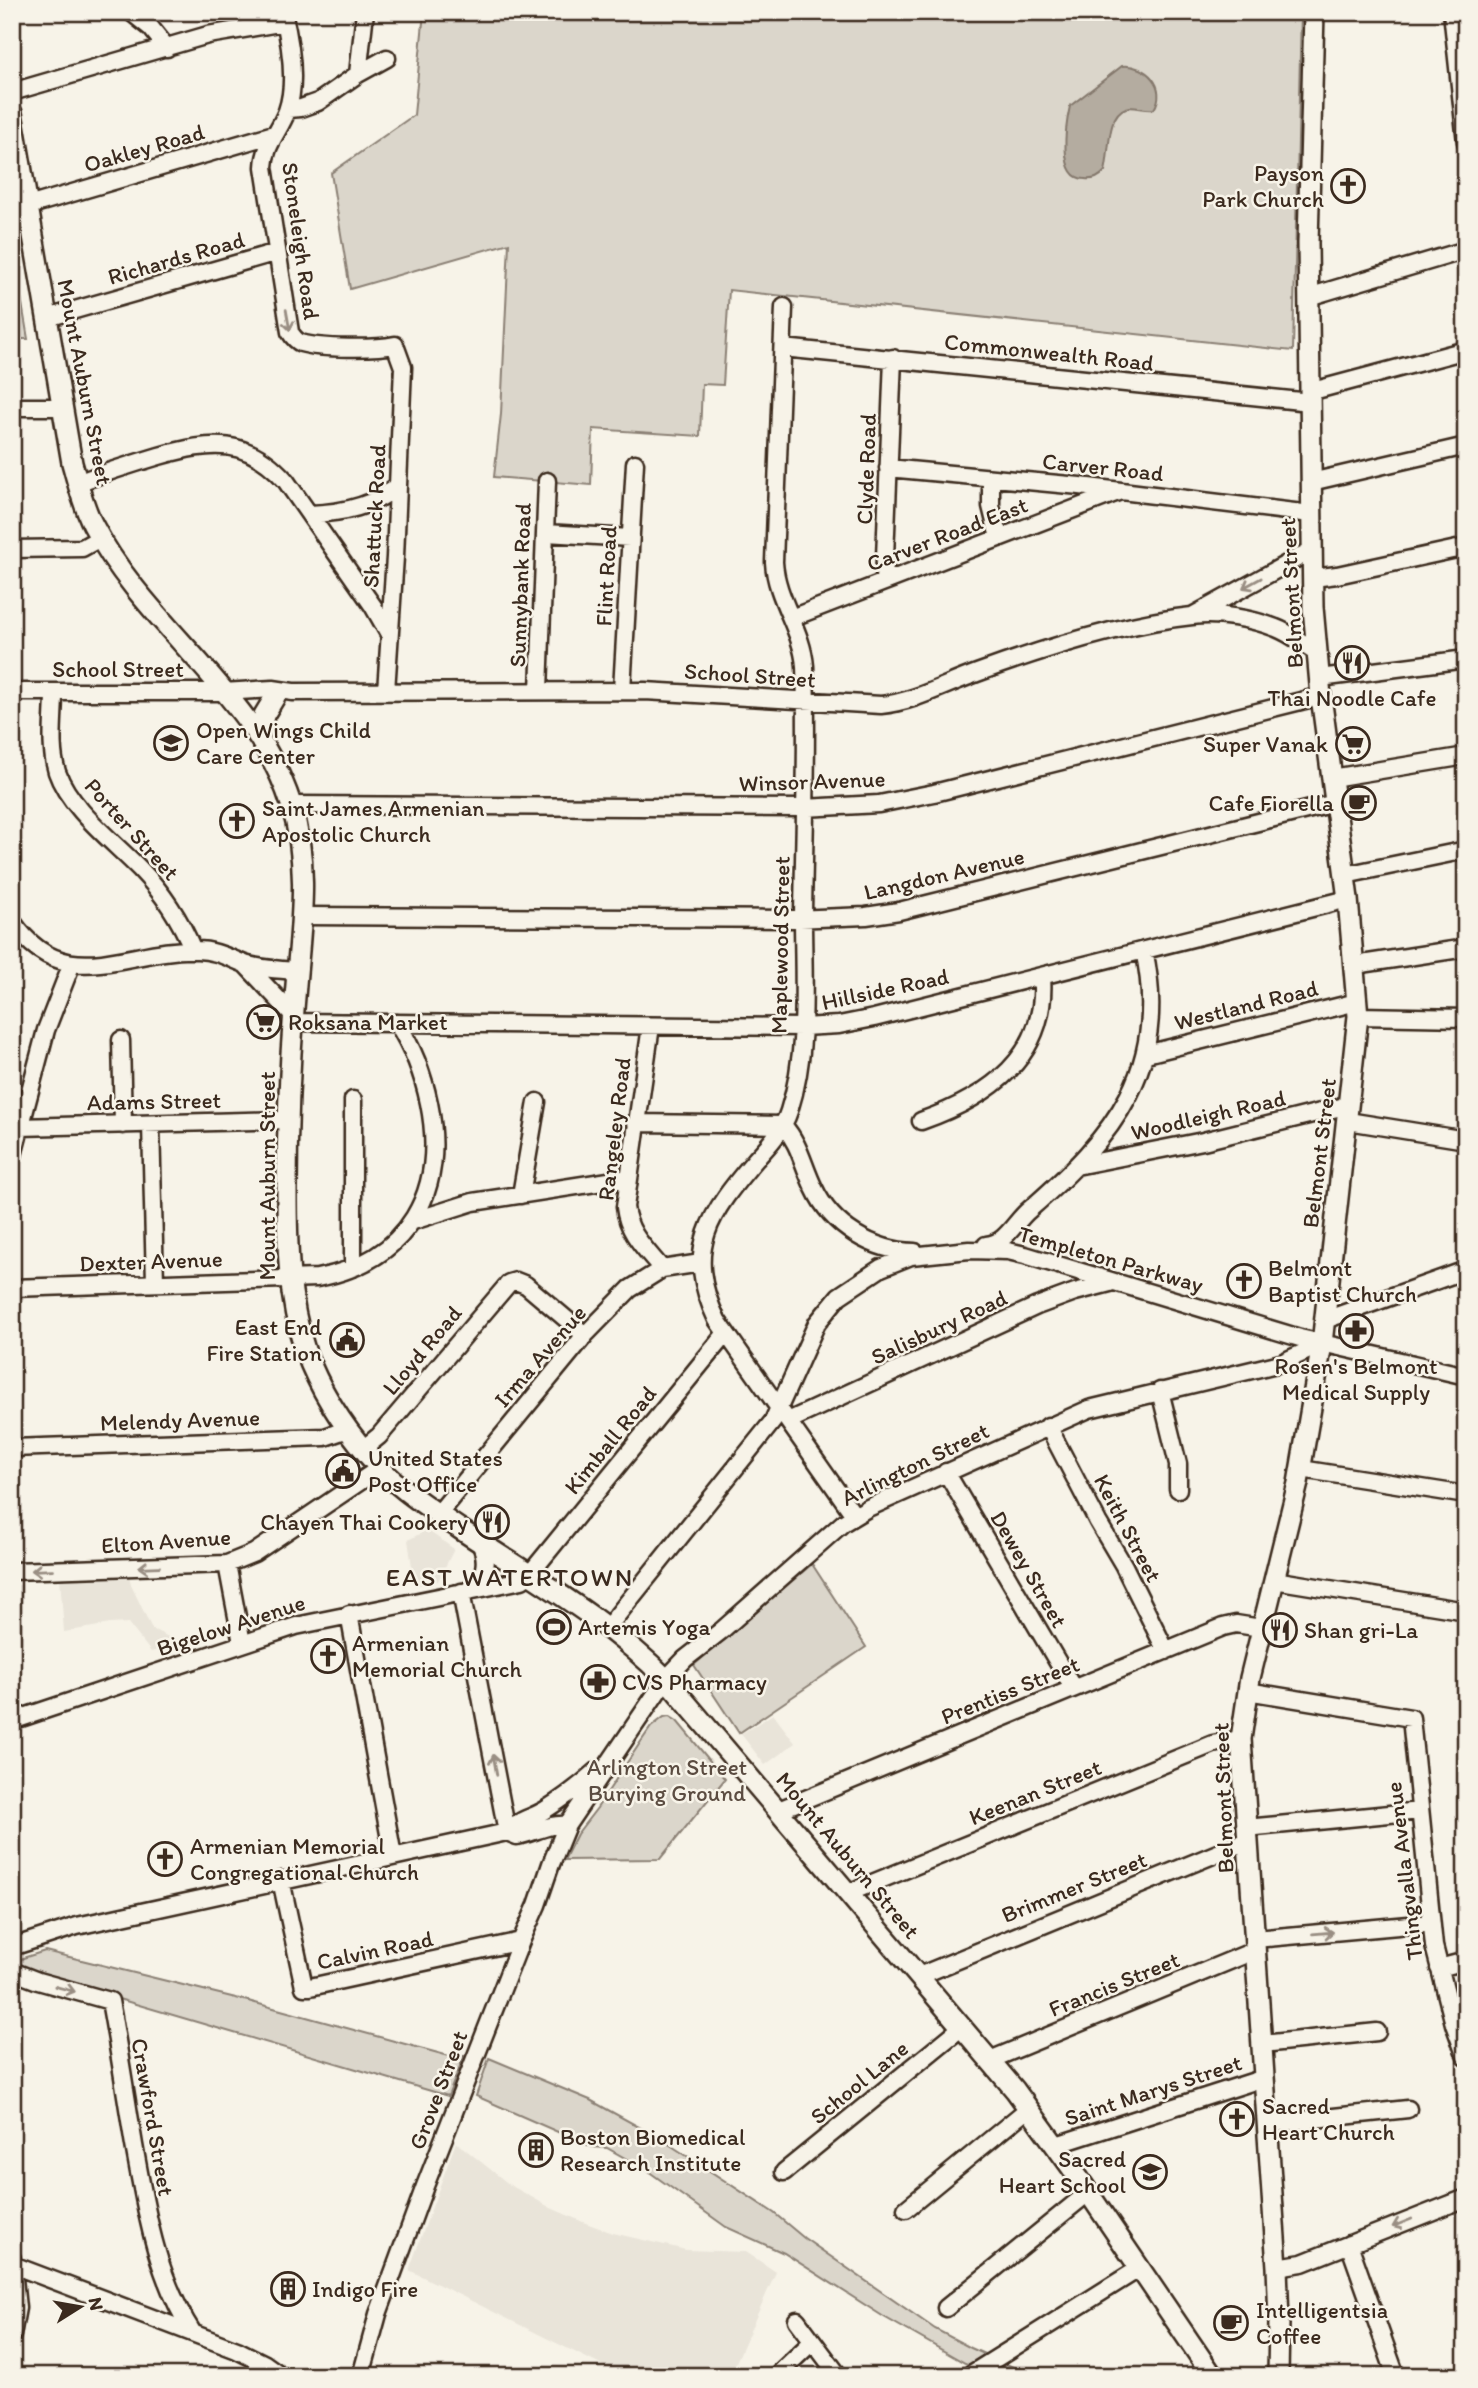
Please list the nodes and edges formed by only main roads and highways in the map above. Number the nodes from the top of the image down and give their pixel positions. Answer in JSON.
{"nodes":[{"id":1,"x":1314,"y":12,"type":"edge"},
{"id":2,"x":12,"y":113,"type":"edge"},
{"id":3,"x":284,"y":695,"type":"road end"},
{"id":4,"x":260,"y":739,"type":"junction"},
{"id":5,"x":1213,"y":2376,"type":"edge"},
{"id":6,"x":1278,"y":2376,"type":"edge"}],
"edges":[{"from":1,"to":6,"type":"main road","name":"Belmont Street"},
{"from":2,"to":4,"type":"main road","name":"Mount Auburn Street"},
{"from":3,"to":4,"type":"main road"},
{"from":4,"to":5,"type":"main road","name":"Mount Auburn Street"}]}
